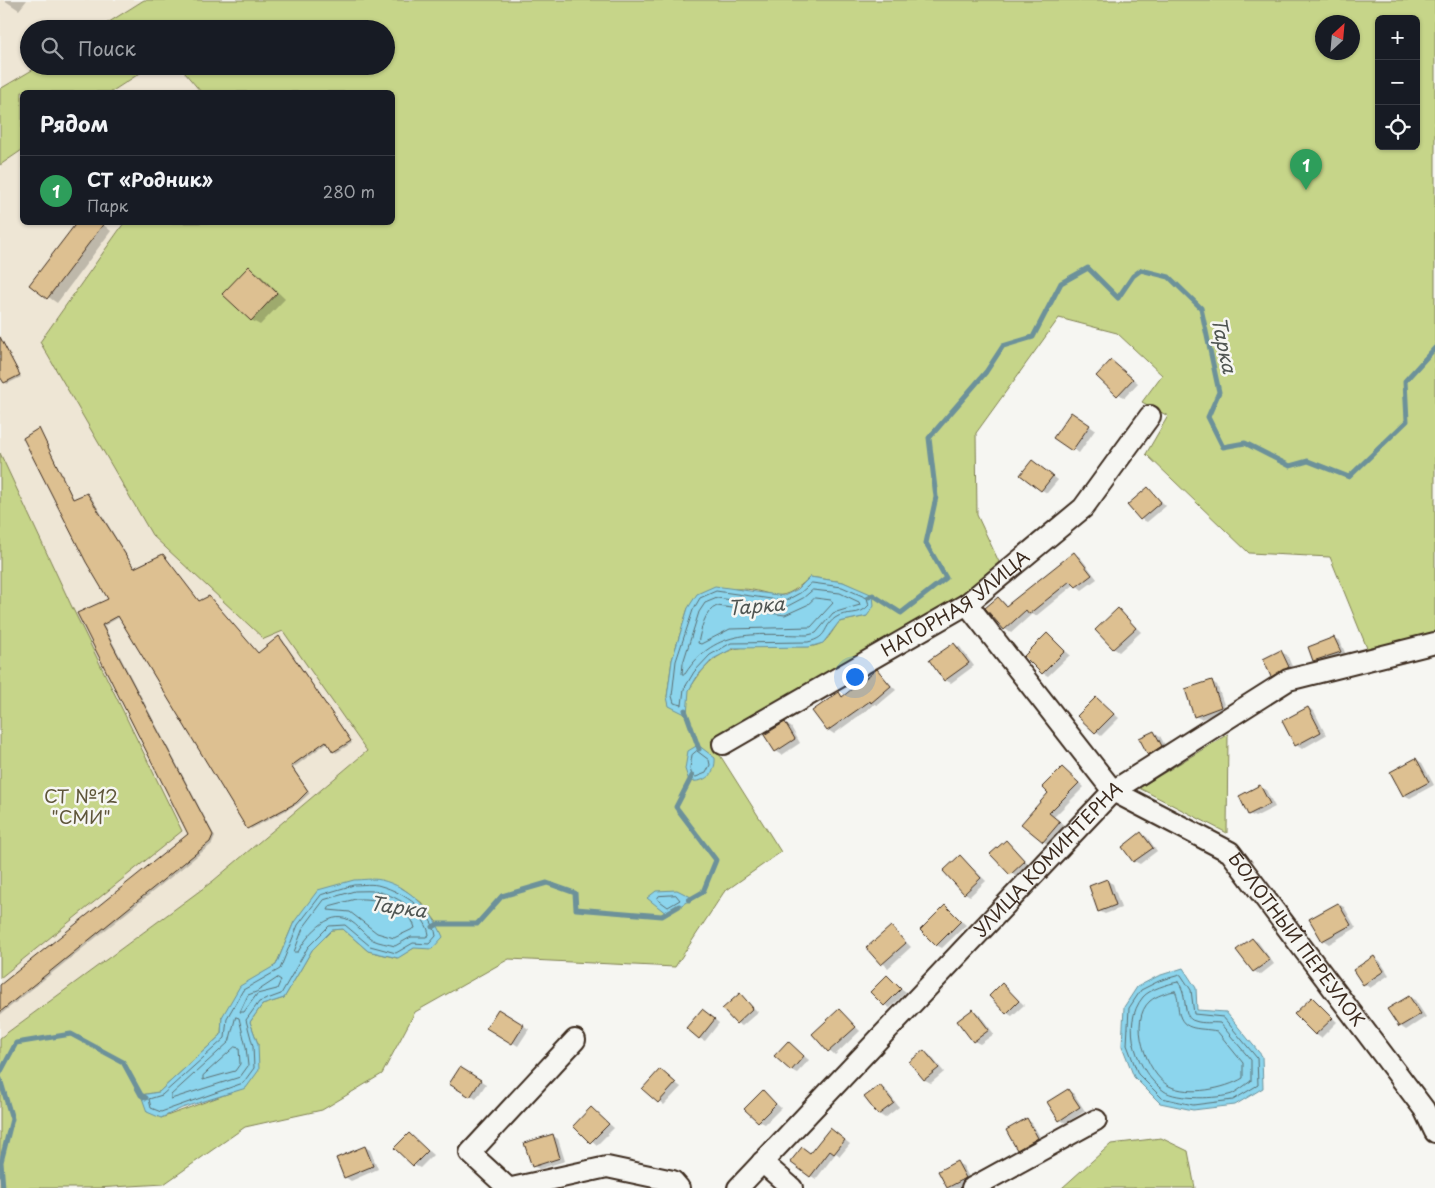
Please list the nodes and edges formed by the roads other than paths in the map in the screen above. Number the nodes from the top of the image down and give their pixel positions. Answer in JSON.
{"nodes":[{"id":1,"x":1150,"y":416,"type":"dead end"},
{"id":2,"x":967,"y":604,"type":"junction"},
{"id":3,"x":1435,"y":642,"type":"edge"},
{"id":4,"x":723,"y":744,"type":"dead end"},
{"id":5,"x":1114,"y":791,"type":"junction"},
{"id":6,"x":575,"y":1040,"type":"dead end"},
{"id":7,"x":1430,"y":1108,"type":"edge"},
{"id":8,"x":1096,"y":1120,"type":"dead end"},
{"id":9,"x":1435,"y":1132,"type":"edge"},
{"id":10,"x":762,"y":1162,"type":"junction"},
{"id":11,"x":508,"y":1188,"type":"edge"},
{"id":12,"x":512,"y":1188,"type":"edge"},
{"id":13,"x":679,"y":1188,"type":"edge"},
{"id":14,"x":738,"y":1188,"type":"edge"},
{"id":15,"x":792,"y":1188,"type":"edge"},
{"id":16,"x":972,"y":1188,"type":"edge"}],
"edges":[{"from":1,"to":2,"type":"street","name":"НАГОРНАЯ УЛИЦА"},
{"from":2,"to":4,"type":"street","name":"НАГОРНАЯ УЛИЦА"},
{"from":2,"to":5,"type":"street","name":"БОЛОТНЫЙ ПЕРЕУЛОК"},
{"from":3,"to":5,"type":"street","name":"УЛИЦА КОМИНТЕРНА"},
{"from":5,"to":7,"type":"street","name":"БОЛОТНЫЙ ПЕРЕУЛОК"},
{"from":5,"to":10,"type":"street","name":"УЛИЦА КОМИНТЕРНА"},
{"from":6,"to":11,"type":"street"},
{"from":7,"to":9,"type":"street","name":"БОЛОТНЫЙ ПЕРЕУЛОК"},
{"from":8,"to":16,"type":"street"},
{"from":10,"to":14,"type":"street","name":"УЛИЦА КОМИНТЕРНА"},
{"from":10,"to":15,"type":"street"},
{"from":12,"to":13,"type":"street"}]}
